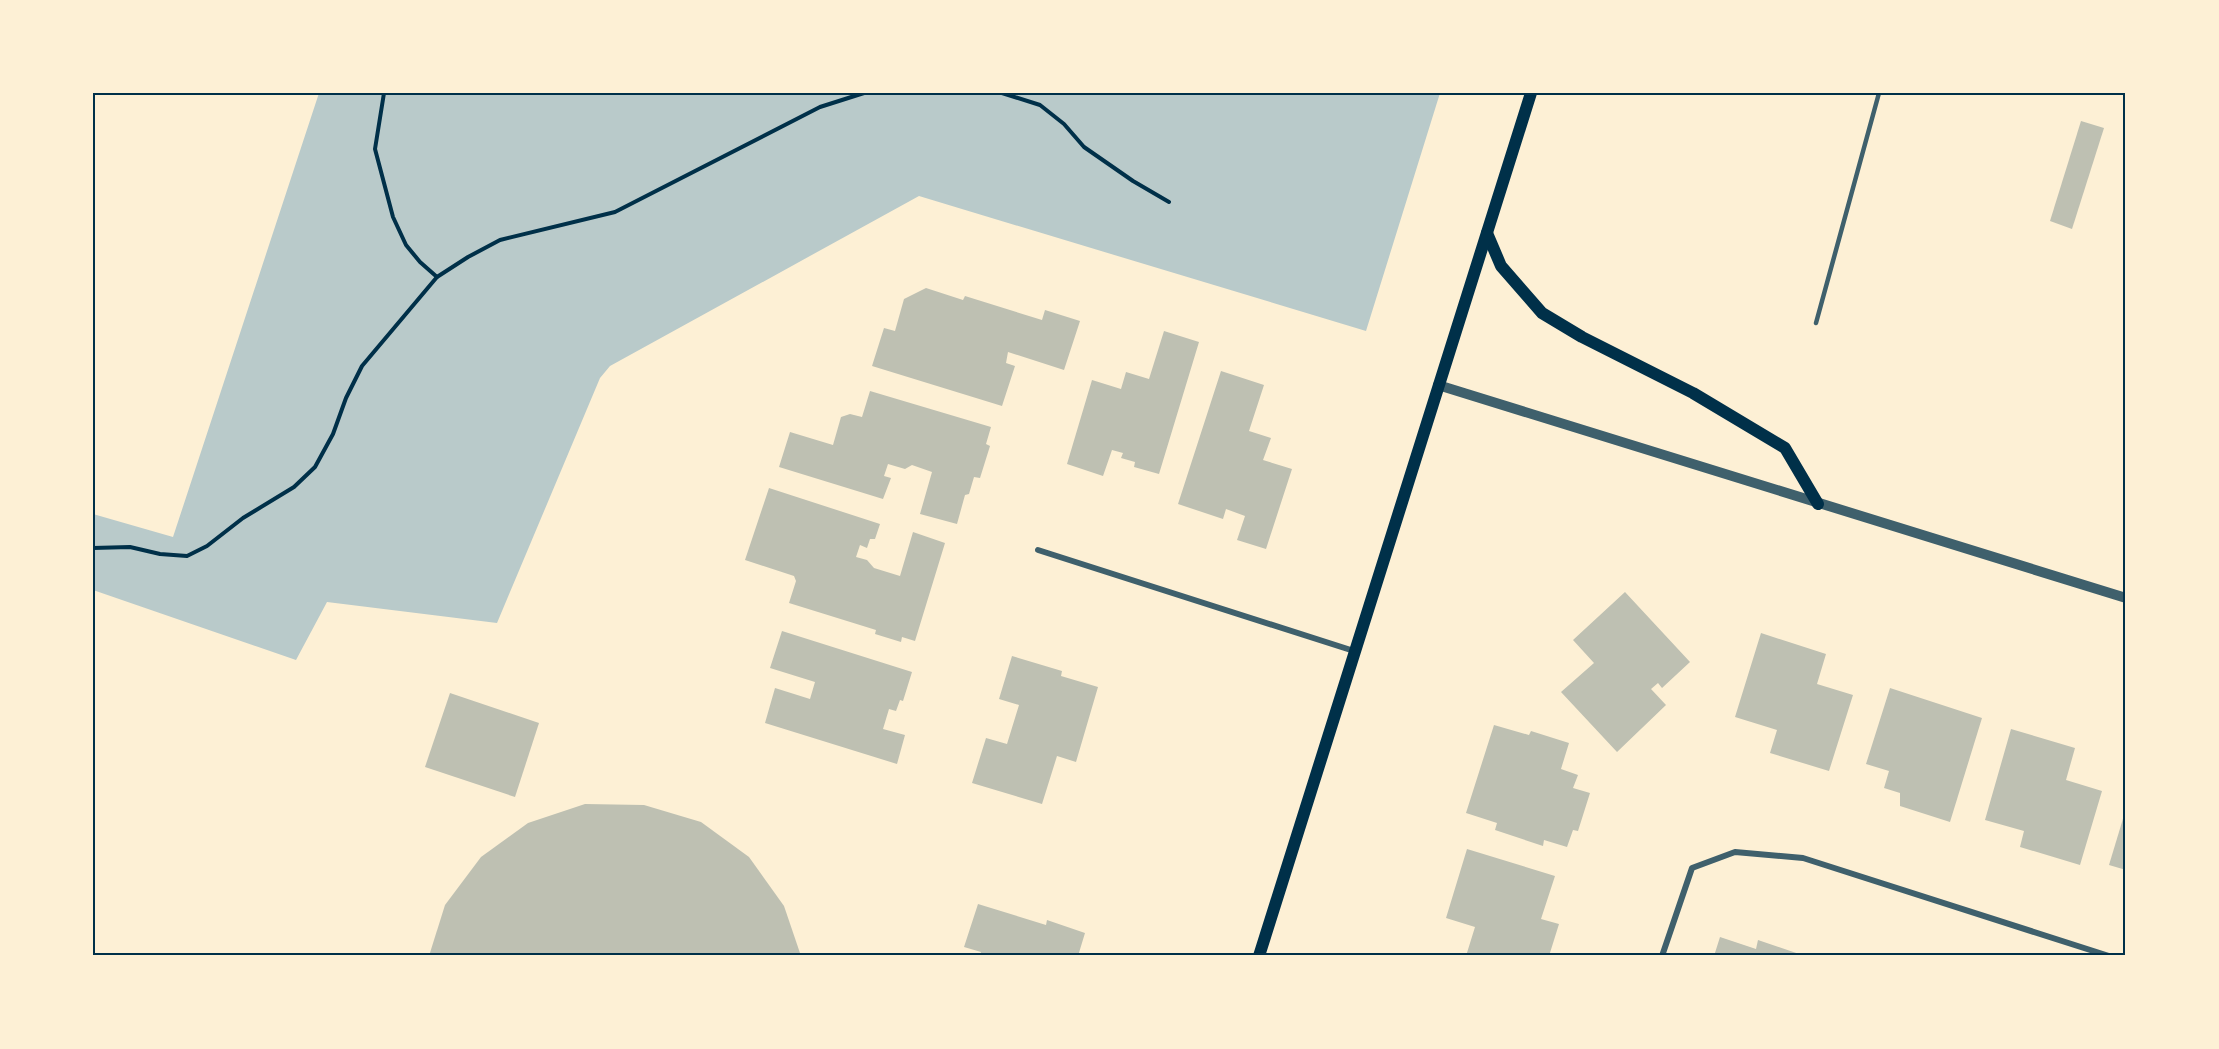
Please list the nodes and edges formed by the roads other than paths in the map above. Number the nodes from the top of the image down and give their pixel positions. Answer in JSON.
{"nodes":[{"id":1,"x":1531,"y":93,"type":"edge"},
{"id":2,"x":1879,"y":93,"type":"edge"},
{"id":3,"x":1487,"y":233,"type":"junction"},
{"id":4,"x":1816,"y":323,"type":"dead end"},
{"id":5,"x":1438,"y":385,"type":"junction"},
{"id":6,"x":1818,"y":504,"type":"junction"},
{"id":7,"x":1038,"y":550,"type":"dead end"},
{"id":8,"x":2126,"y":598,"type":"edge"},
{"id":9,"x":1353,"y":651,"type":"junction"},
{"id":10,"x":1259,"y":956,"type":"edge"},
{"id":11,"x":1662,"y":956,"type":"edge"},
{"id":12,"x":2109,"y":956,"type":"edge"}],
"edges":[{"from":1,"to":3,"type":"main road"},
{"from":2,"to":4,"type":"lane"},
{"from":3,"to":5,"type":"main road"},
{"from":3,"to":6,"type":"main road"},
{"from":5,"to":6,"type":"street"},
{"from":5,"to":9,"type":"main road"},
{"from":6,"to":8,"type":"street"},
{"from":7,"to":9,"type":"street"},
{"from":9,"to":10,"type":"main road"},
{"from":11,"to":12,"type":"street"}]}
